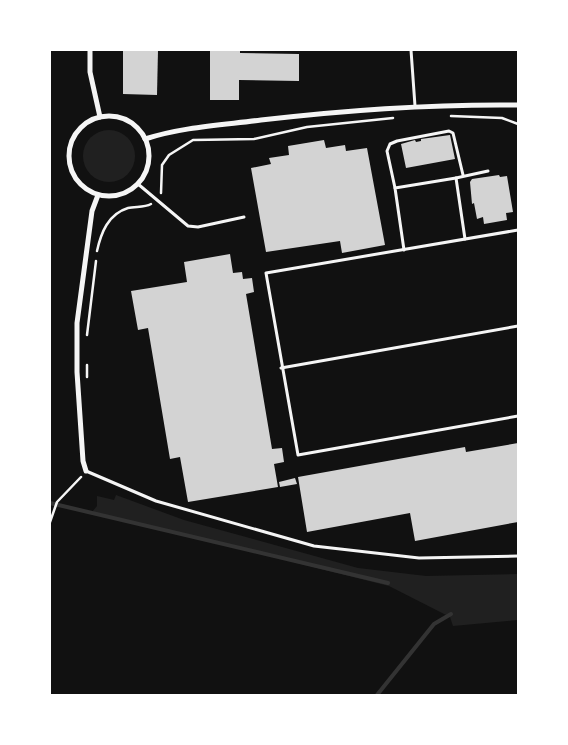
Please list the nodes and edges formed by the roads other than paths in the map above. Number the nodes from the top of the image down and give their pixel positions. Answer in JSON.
{"nodes":[{"id":1,"x":90,"y":50,"type":"edge"},
{"id":2,"x":411,"y":50,"type":"edge"},
{"id":3,"x":518,"y":105,"type":"edge"},
{"id":4,"x":414,"y":106,"type":"junction"},
{"id":5,"x":100,"y":117,"type":"junction"},
{"id":6,"x":145,"y":139,"type":"junction"},
{"id":7,"x":488,"y":170,"type":"dead end"},
{"id":8,"x":463,"y":175,"type":"junction"},
{"id":9,"x":456,"y":178,"type":"junction"},
{"id":10,"x":138,"y":184,"type":"junction"},
{"id":11,"x":395,"y":188,"type":"junction"},
{"id":12,"x":98,"y":195,"type":"junction"},
{"id":13,"x":244,"y":217,"type":"dead end"},
{"id":14,"x":518,"y":230,"type":"edge"},
{"id":15,"x":465,"y":239,"type":"junction"},
{"id":16,"x":404,"y":250,"type":"junction"},
{"id":17,"x":518,"y":326,"type":"edge"},
{"id":18,"x":281,"y":368,"type":"junction"},
{"id":19,"x":518,"y":416,"type":"edge"},
{"id":20,"x":86,"y":471,"type":"joint"},
{"id":21,"x":518,"y":556,"type":"edge"}],
"edges":[{"from":1,"to":5,"type":"street"},
{"from":2,"to":4,"type":"lane"},
{"from":3,"to":4,"type":"street"},
{"from":4,"to":6,"type":"street"},
{"from":5,"to":6,"type":"street"},
{"from":5,"to":12,"type":"street"},
{"from":6,"to":10,"type":"street"},
{"from":7,"to":8,"type":"lane"},
{"from":8,"to":9,"type":"lane"},
{"from":8,"to":11,"type":"lane"},
{"from":9,"to":11,"type":"lane"},
{"from":9,"to":15,"type":"lane"},
{"from":10,"to":12,"type":"street"},
{"from":10,"to":13,"type":"lane"},
{"from":11,"to":16,"type":"lane"},
{"from":12,"to":20,"type":"street"},
{"from":14,"to":15,"type":"lane"},
{"from":15,"to":16,"type":"lane"},
{"from":16,"to":18,"type":"lane"},
{"from":17,"to":18,"type":"lane"},
{"from":18,"to":19,"type":"lane"},
{"from":20,"to":21,"type":"lane"}]}
